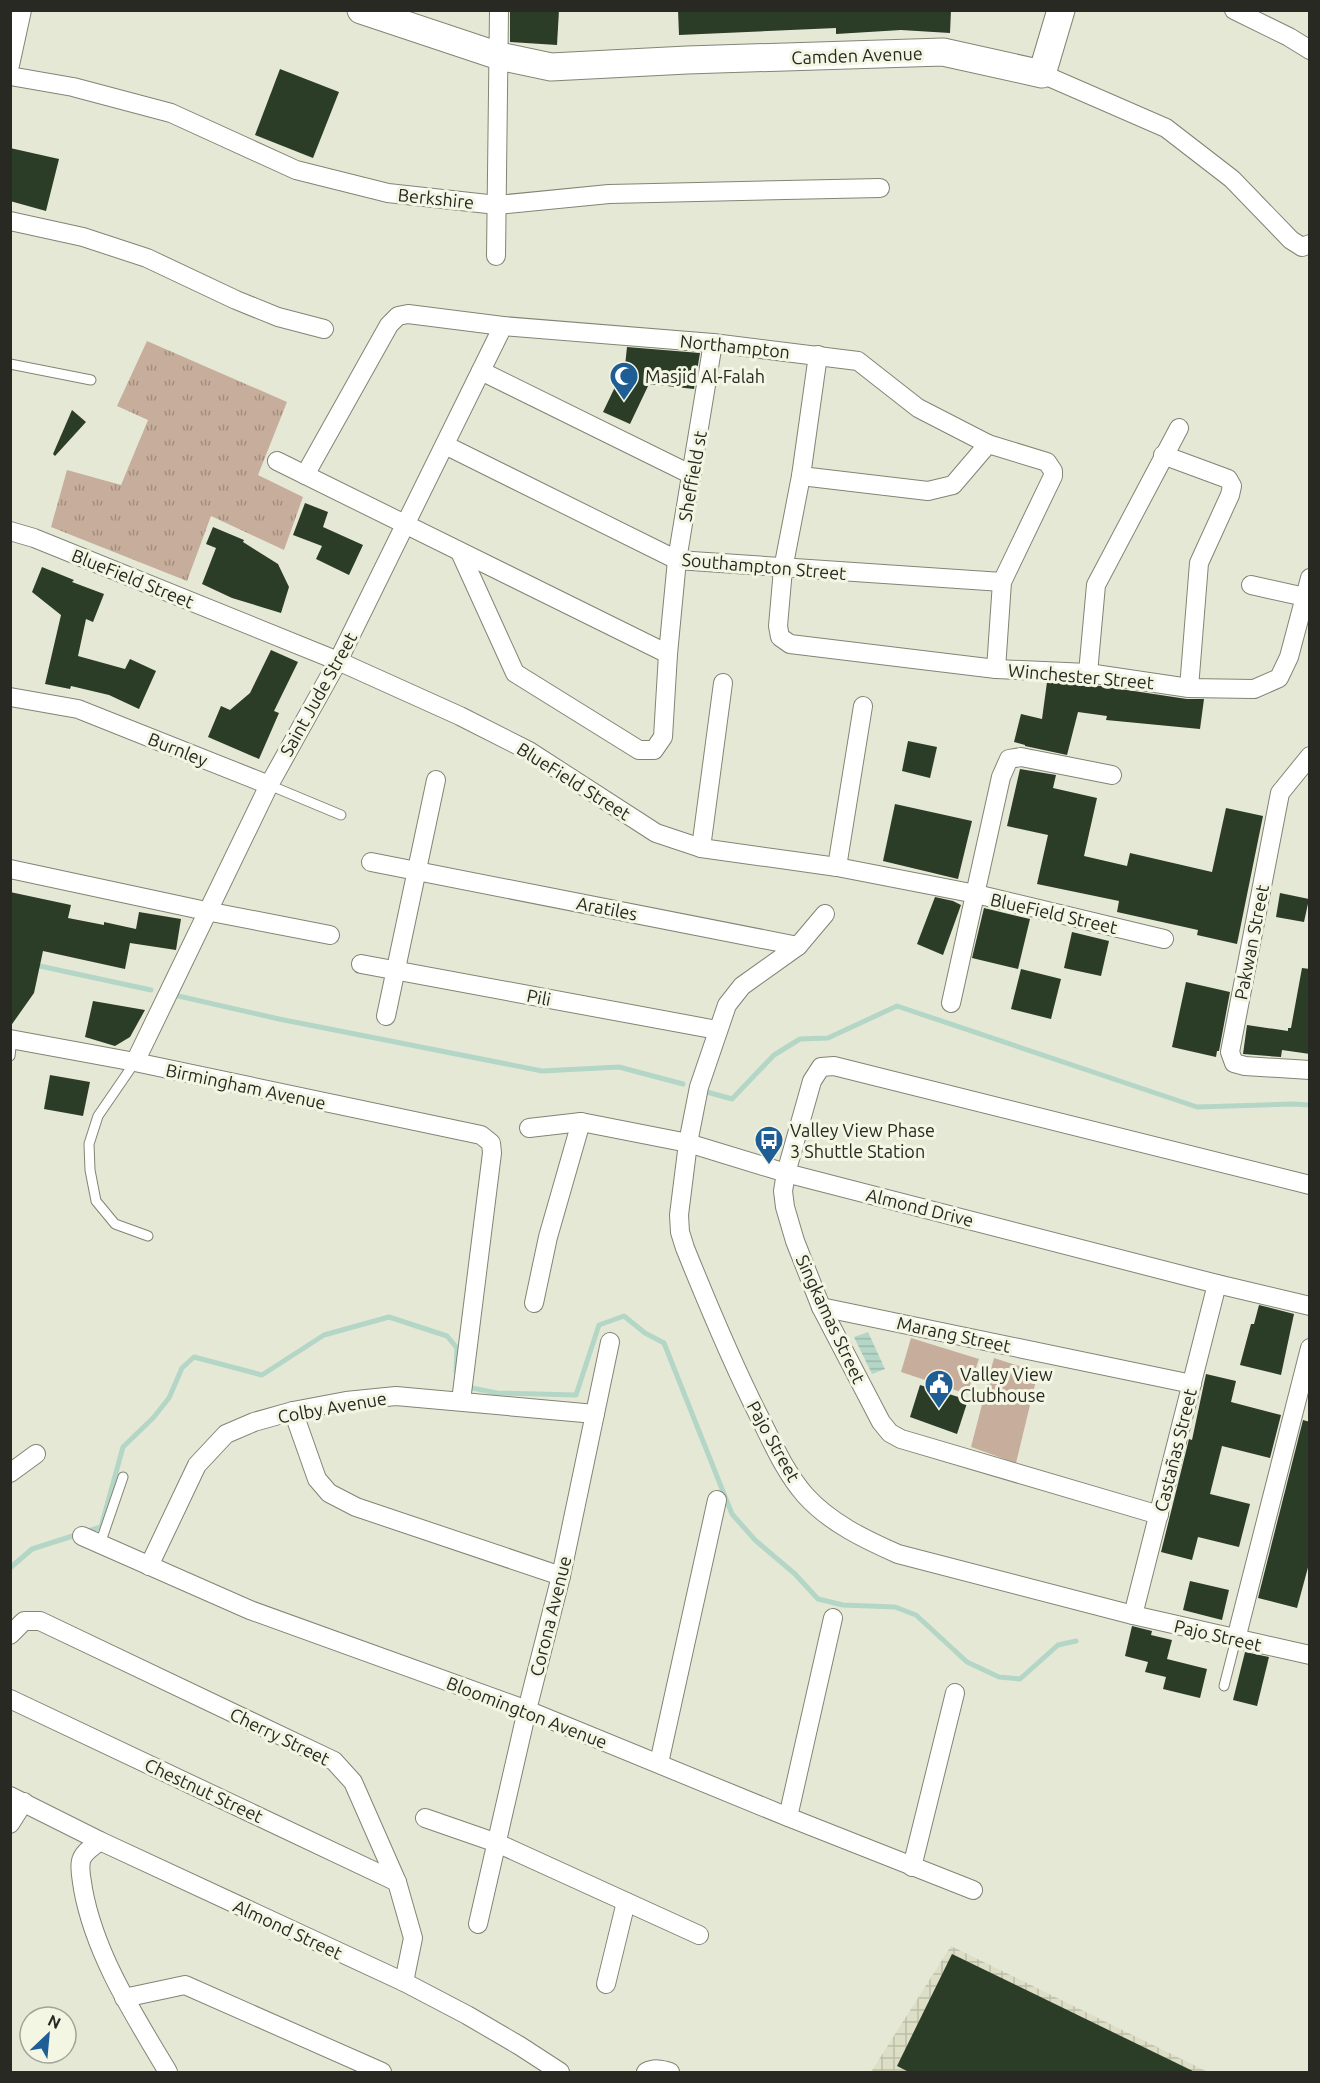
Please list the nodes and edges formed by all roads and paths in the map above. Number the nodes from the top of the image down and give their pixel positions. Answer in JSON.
{"nodes":[{"id":1,"x":22,"y":10,"type":"edge"},
{"id":2,"x":361,"y":10,"type":"edge"},
{"id":3,"x":499,"y":10,"type":"edge"},
{"id":4,"x":1061,"y":10,"type":"edge"},
{"id":5,"x":1234,"y":10,"type":"edge"},
{"id":6,"x":1310,"y":50,"type":"edge"},
{"id":7,"x":499,"y":57,"type":"junction"},
{"id":8,"x":10,"y":66,"type":"edge"},
{"id":9,"x":1042,"y":75,"type":"junction"},
{"id":10,"x":10,"y":76,"type":"edge"},
{"id":11,"x":880,"y":188,"type":"dead end"},
{"id":12,"x":497,"y":205,"type":"junction"},
{"id":13,"x":10,"y":221,"type":"edge"},
{"id":14,"x":1306,"y":246,"type":"edge"},
{"id":15,"x":496,"y":256,"type":"dead end"},
{"id":16,"x":502,"y":326,"type":"junction"},
{"id":17,"x":324,"y":329,"type":"dead end"},
{"id":18,"x":713,"y":343,"type":"junction"},
{"id":19,"x":818,"y":356,"type":"junction"},
{"id":20,"x":10,"y":364,"type":"edge"},
{"id":21,"x":481,"y":371,"type":"junction"},
{"id":22,"x":91,"y":380,"type":"dead end"},
{"id":23,"x":1179,"y":428,"type":"dead end"},
{"id":24,"x":988,"y":444,"type":"junction"},
{"id":25,"x":445,"y":445,"type":"junction"},
{"id":26,"x":1163,"y":455,"type":"junction"},
{"id":27,"x":277,"y":462,"type":"dead end"},
{"id":28,"x":305,"y":475,"type":"junction"},
{"id":29,"x":692,"y":475,"type":"junction"},
{"id":30,"x":801,"y":476,"type":"junction"},
{"id":31,"x":405,"y":525,"type":"junction"},
{"id":32,"x":10,"y":531,"type":"edge"},
{"id":33,"x":460,"y":552,"type":"junction"},
{"id":34,"x":677,"y":560,"type":"junction"},
{"id":35,"x":783,"y":568,"type":"junction"},
{"id":36,"x":1310,"y":578,"type":"edge"},
{"id":37,"x":1002,"y":582,"type":"junction"},
{"id":38,"x":1251,"y":585,"type":"dead end"},
{"id":39,"x":1305,"y":597,"type":"junction"},
{"id":40,"x":668,"y":654,"type":"junction"},
{"id":41,"x":339,"y":660,"type":"junction"},
{"id":42,"x":996,"y":669,"type":"junction"},
{"id":43,"x":1088,"y":674,"type":"junction"},
{"id":44,"x":723,"y":683,"type":"dead end"},
{"id":45,"x":1190,"y":688,"type":"junction"},
{"id":46,"x":10,"y":697,"type":"edge"},
{"id":47,"x":863,"y":706,"type":"dead end"},
{"id":48,"x":1310,"y":756,"type":"edge"},
{"id":49,"x":1112,"y":775,"type":"dead end"},
{"id":50,"x":436,"y":780,"type":"dead end"},
{"id":51,"x":269,"y":785,"type":"junction"},
{"id":52,"x":341,"y":815,"type":"dead end"},
{"id":53,"x":701,"y":848,"type":"junction"},
{"id":54,"x":371,"y":862,"type":"dead end"},
{"id":55,"x":837,"y":867,"type":"junction"},
{"id":56,"x":10,"y":869,"type":"edge"},
{"id":57,"x":416,"y":871,"type":"junction"},
{"id":58,"x":976,"y":894,"type":"junction"},
{"id":59,"x":206,"y":911,"type":"junction"},
{"id":60,"x":825,"y":914,"type":"dead end"},
{"id":61,"x":330,"y":935,"type":"dead end"},
{"id":62,"x":1164,"y":939,"type":"dead end"},
{"id":63,"x":798,"y":946,"type":"junction"},
{"id":64,"x":361,"y":964,"type":"dead end"},
{"id":65,"x":395,"y":971,"type":"junction"},
{"id":66,"x":951,"y":1003,"type":"dead end"},
{"id":67,"x":386,"y":1016,"type":"dead end"},
{"id":68,"x":717,"y":1030,"type":"junction"},
{"id":69,"x":11,"y":1045,"type":"edge"},
{"id":70,"x":135,"y":1062,"type":"junction"},
{"id":71,"x":1310,"y":1070,"type":"edge"},
{"id":72,"x":581,"y":1122,"type":"junction"},
{"id":73,"x":529,"y":1128,"type":"dead end"},
{"id":74,"x":688,"y":1143,"type":"junction"},
{"id":75,"x":786,"y":1173,"type":"junction"},
{"id":76,"x":1310,"y":1185,"type":"edge"},
{"id":77,"x":148,"y":1236,"type":"dead end"},
{"id":78,"x":1217,"y":1284,"type":"junction"},
{"id":79,"x":534,"y":1303,"type":"dead end"},
{"id":80,"x":1310,"y":1306,"type":"edge"},
{"id":81,"x":821,"y":1307,"type":"junction"},
{"id":82,"x":610,"y":1342,"type":"dead end"},
{"id":83,"x":1310,"y":1348,"type":"edge"},
{"id":84,"x":1192,"y":1384,"type":"junction"},
{"id":85,"x":461,"y":1401,"type":"junction"},
{"id":86,"x":293,"y":1411,"type":"junction"},
{"id":87,"x":595,"y":1414,"type":"junction"},
{"id":88,"x":36,"y":1454,"type":"dead end"},
{"id":89,"x":10,"y":1473,"type":"edge"},
{"id":90,"x":123,"y":1477,"type":"dead end"},
{"id":91,"x":717,"y":1500,"type":"dead end"},
{"id":92,"x":1159,"y":1515,"type":"junction"},
{"id":93,"x":82,"y":1536,"type":"dead end"},
{"id":94,"x":100,"y":1544,"type":"junction"},
{"id":95,"x":149,"y":1566,"type":"junction"},
{"id":96,"x":561,"y":1576,"type":"junction"},
{"id":97,"x":1133,"y":1615,"type":"junction"},
{"id":98,"x":833,"y":1618,"type":"dead end"},
{"id":99,"x":10,"y":1635,"type":"edge"},
{"id":100,"x":1236,"y":1639,"type":"junction"},
{"id":101,"x":1310,"y":1655,"type":"edge"},
{"id":102,"x":1224,"y":1686,"type":"dead end"},
{"id":103,"x":955,"y":1693,"type":"dead end"},
{"id":104,"x":10,"y":1699,"type":"edge"},
{"id":105,"x":527,"y":1710,"type":"junction"},
{"id":106,"x":658,"y":1763,"type":"junction"},
{"id":107,"x":17,"y":1799,"type":"edge"},
{"id":108,"x":788,"y":1817,"type":"junction"},
{"id":109,"x":425,"y":1818,"type":"dead end"},
{"id":110,"x":10,"y":1824,"type":"edge"},
{"id":111,"x":100,"y":1841,"type":"junction"},
{"id":112,"x":497,"y":1843,"type":"junction"},
{"id":113,"x":912,"y":1867,"type":"junction"},
{"id":114,"x":397,"y":1882,"type":"junction"},
{"id":115,"x":973,"y":1890,"type":"dead end"},
{"id":116,"x":626,"y":1902,"type":"junction"},
{"id":117,"x":478,"y":1924,"type":"dead end"},
{"id":118,"x":699,"y":1935,"type":"dead end"},
{"id":119,"x":404,"y":1983,"type":"junction"},
{"id":120,"x":606,"y":1984,"type":"dead end"},
{"id":121,"x":124,"y":1998,"type":"junction"},
{"id":122,"x":168,"y":2073,"type":"edge"},
{"id":123,"x":382,"y":2073,"type":"edge"},
{"id":124,"x":560,"y":2073,"type":"edge"},
{"id":125,"x":646,"y":2073,"type":"edge"},
{"id":126,"x":670,"y":2073,"type":"edge"}],
"edges":[{"from":1,"to":8,"type":"street"},
{"from":2,"to":7,"type":"street","name":"Camden Avenue"},
{"from":3,"to":7,"type":"street"},
{"from":4,"to":9,"type":"street"},
{"from":5,"to":6,"type":"street"},
{"from":7,"to":9,"type":"street","name":"Camden Avenue"},
{"from":7,"to":12,"type":"street"},
{"from":9,"to":14,"type":"street","name":"Camden Avenue"},
{"from":10,"to":12,"type":"street","name":"Berkshire"},
{"from":11,"to":12,"type":"street","name":"Berkshire"},
{"from":12,"to":15,"type":"street"},
{"from":13,"to":17,"type":"street"},
{"from":16,"to":18,"type":"street","name":"Northampton"},
{"from":16,"to":21,"type":"street","name":"Saint Jude Street"},
{"from":16,"to":28,"type":"street","name":"Northampton"},
{"from":18,"to":19,"type":"street","name":"Northampton"},
{"from":18,"to":29,"type":"street","name":"Sheffield st"},
{"from":19,"to":24,"type":"street","name":"Northampton"},
{"from":19,"to":30,"type":"street"},
{"from":20,"to":22,"type":"lane"},
{"from":21,"to":25,"type":"street","name":"Saint Jude Street"},
{"from":21,"to":29,"type":"street"},
{"from":23,"to":26,"type":"street"},
{"from":24,"to":30,"type":"street"},
{"from":24,"to":37,"type":"street","name":"Northampton"},
{"from":25,"to":31,"type":"street","name":"Saint Jude Street"},
{"from":25,"to":34,"type":"street","name":"Southampton Street"},
{"from":26,"to":43,"type":"street"},
{"from":26,"to":45,"type":"street"},
{"from":27,"to":28,"type":"street"},
{"from":28,"to":31,"type":"street"},
{"from":29,"to":34,"type":"street","name":"Sheffield st"},
{"from":30,"to":35,"type":"street"},
{"from":31,"to":33,"type":"street"},
{"from":31,"to":41,"type":"street","name":"Saint Jude Street"},
{"from":32,"to":41,"type":"street","name":"BlueField Street"},
{"from":33,"to":40,"type":"street"},
{"from":33,"to":40,"type":"street","name":"Sheffield st"},
{"from":34,"to":35,"type":"street","name":"Southampton Street"},
{"from":34,"to":40,"type":"street","name":"Sheffield st"},
{"from":35,"to":37,"type":"street","name":"Southampton Street"},
{"from":35,"to":42,"type":"street","name":"Winchester Street"},
{"from":36,"to":39,"type":"street","name":"Winchester Street"},
{"from":37,"to":42,"type":"street"},
{"from":38,"to":39,"type":"street"},
{"from":39,"to":45,"type":"street","name":"Winchester Street"},
{"from":41,"to":51,"type":"street","name":"Saint Jude Street"},
{"from":41,"to":53,"type":"street","name":"BlueField Street"},
{"from":42,"to":43,"type":"street","name":"Winchester Street"},
{"from":43,"to":45,"type":"street","name":"Winchester Street"},
{"from":44,"to":53,"type":"street"},
{"from":46,"to":51,"type":"street","name":"Burnley"},
{"from":47,"to":55,"type":"street"},
{"from":48,"to":71,"type":"street","name":"Pakwan Street"},
{"from":49,"to":58,"type":"street"},
{"from":50,"to":57,"type":"street"},
{"from":51,"to":52,"type":"lane","name":"Burnley"},
{"from":51,"to":59,"type":"street","name":"Saint Jude Street"},
{"from":53,"to":55,"type":"street","name":"BlueField Street"},
{"from":54,"to":57,"type":"street","name":"Aratiles"},
{"from":55,"to":58,"type":"street","name":"BlueField Street"},
{"from":56,"to":59,"type":"street"},
{"from":57,"to":63,"type":"street","name":"Aratiles"},
{"from":57,"to":65,"type":"street"},
{"from":58,"to":62,"type":"street","name":"BlueField Street"},
{"from":58,"to":66,"type":"street"},
{"from":59,"to":61,"type":"street"},
{"from":59,"to":70,"type":"street","name":"Saint Jude Street"},
{"from":60,"to":63,"type":"street","name":"Pajo Street"},
{"from":63,"to":68,"type":"street","name":"Pajo Street"},
{"from":64,"to":65,"type":"street","name":"Pili"},
{"from":65,"to":67,"type":"street"},
{"from":65,"to":68,"type":"street","name":"Pili"},
{"from":68,"to":74,"type":"street","name":"Pajo Street"},
{"from":69,"to":70,"type":"street","name":"Birmingham Avenue"},
{"from":70,"to":77,"type":"lane"},
{"from":70,"to":85,"type":"street","name":"Birmingham Avenue"},
{"from":72,"to":73,"type":"street","name":"Almond Drive"},
{"from":72,"to":74,"type":"street","name":"Almond Drive"},
{"from":72,"to":79,"type":"street"},
{"from":74,"to":75,"type":"street","name":"Almond Drive"},
{"from":74,"to":97,"type":"street","name":"Pajo Street"},
{"from":75,"to":76,"type":"street","name":"Singkamas Street"},
{"from":75,"to":78,"type":"street","name":"Almond Drive"},
{"from":75,"to":81,"type":"street","name":"Singkamas Street"},
{"from":78,"to":80,"type":"street","name":"Almond Drive"},
{"from":78,"to":84,"type":"street","name":"Castañas Street"},
{"from":81,"to":84,"type":"street","name":"Marang Street"},
{"from":81,"to":92,"type":"street","name":"Singkamas Street"},
{"from":82,"to":87,"type":"street","name":"Corona Avenue"},
{"from":83,"to":100,"type":"street"},
{"from":84,"to":92,"type":"street","name":"Castañas Street"},
{"from":85,"to":86,"type":"street","name":"Colby Avenue"},
{"from":85,"to":87,"type":"street","name":"Colby Avenue"},
{"from":86,"to":95,"type":"street","name":"Colby Avenue"},
{"from":86,"to":96,"type":"street"},
{"from":87,"to":96,"type":"street","name":"Corona Avenue"},
{"from":88,"to":89,"type":"street"},
{"from":90,"to":94,"type":"lane"},
{"from":91,"to":106,"type":"street"},
{"from":92,"to":97,"type":"street","name":"Castañas Street"},
{"from":93,"to":94,"type":"street","name":"Bloomington Avenue"},
{"from":94,"to":95,"type":"street","name":"Bloomington Avenue"},
{"from":95,"to":105,"type":"street","name":"Bloomington Avenue"},
{"from":96,"to":105,"type":"street","name":"Corona Avenue"},
{"from":97,"to":100,"type":"street","name":"Pajo Street"},
{"from":98,"to":108,"type":"street"},
{"from":99,"to":114,"type":"street","name":"Cherry Street"},
{"from":100,"to":101,"type":"street","name":"Pajo Street"},
{"from":100,"to":102,"type":"lane"},
{"from":103,"to":113,"type":"street"},
{"from":104,"to":114,"type":"street","name":"Chestnut Street"},
{"from":105,"to":106,"type":"street","name":"Bloomington Avenue"},
{"from":105,"to":112,"type":"street","name":"Corona Avenue"},
{"from":106,"to":108,"type":"street","name":"Bloomington Avenue"},
{"from":107,"to":110,"type":"street"},
{"from":107,"to":111,"type":"street","name":"Almond Street"},
{"from":108,"to":113,"type":"street","name":"Bloomington Avenue"},
{"from":109,"to":112,"type":"street"},
{"from":111,"to":119,"type":"street","name":"Almond Street"},
{"from":111,"to":121,"type":"street"},
{"from":112,"to":116,"type":"street"},
{"from":112,"to":117,"type":"street","name":"Corona Avenue"},
{"from":113,"to":115,"type":"street","name":"Bloomington Avenue"},
{"from":114,"to":119,"type":"street","name":"Cherry Street"},
{"from":116,"to":118,"type":"street"},
{"from":116,"to":120,"type":"street"},
{"from":119,"to":124,"type":"street","name":"Almond Street"},
{"from":121,"to":122,"type":"street"},
{"from":121,"to":123,"type":"street"},
{"from":125,"to":126,"type":"street"}]}
